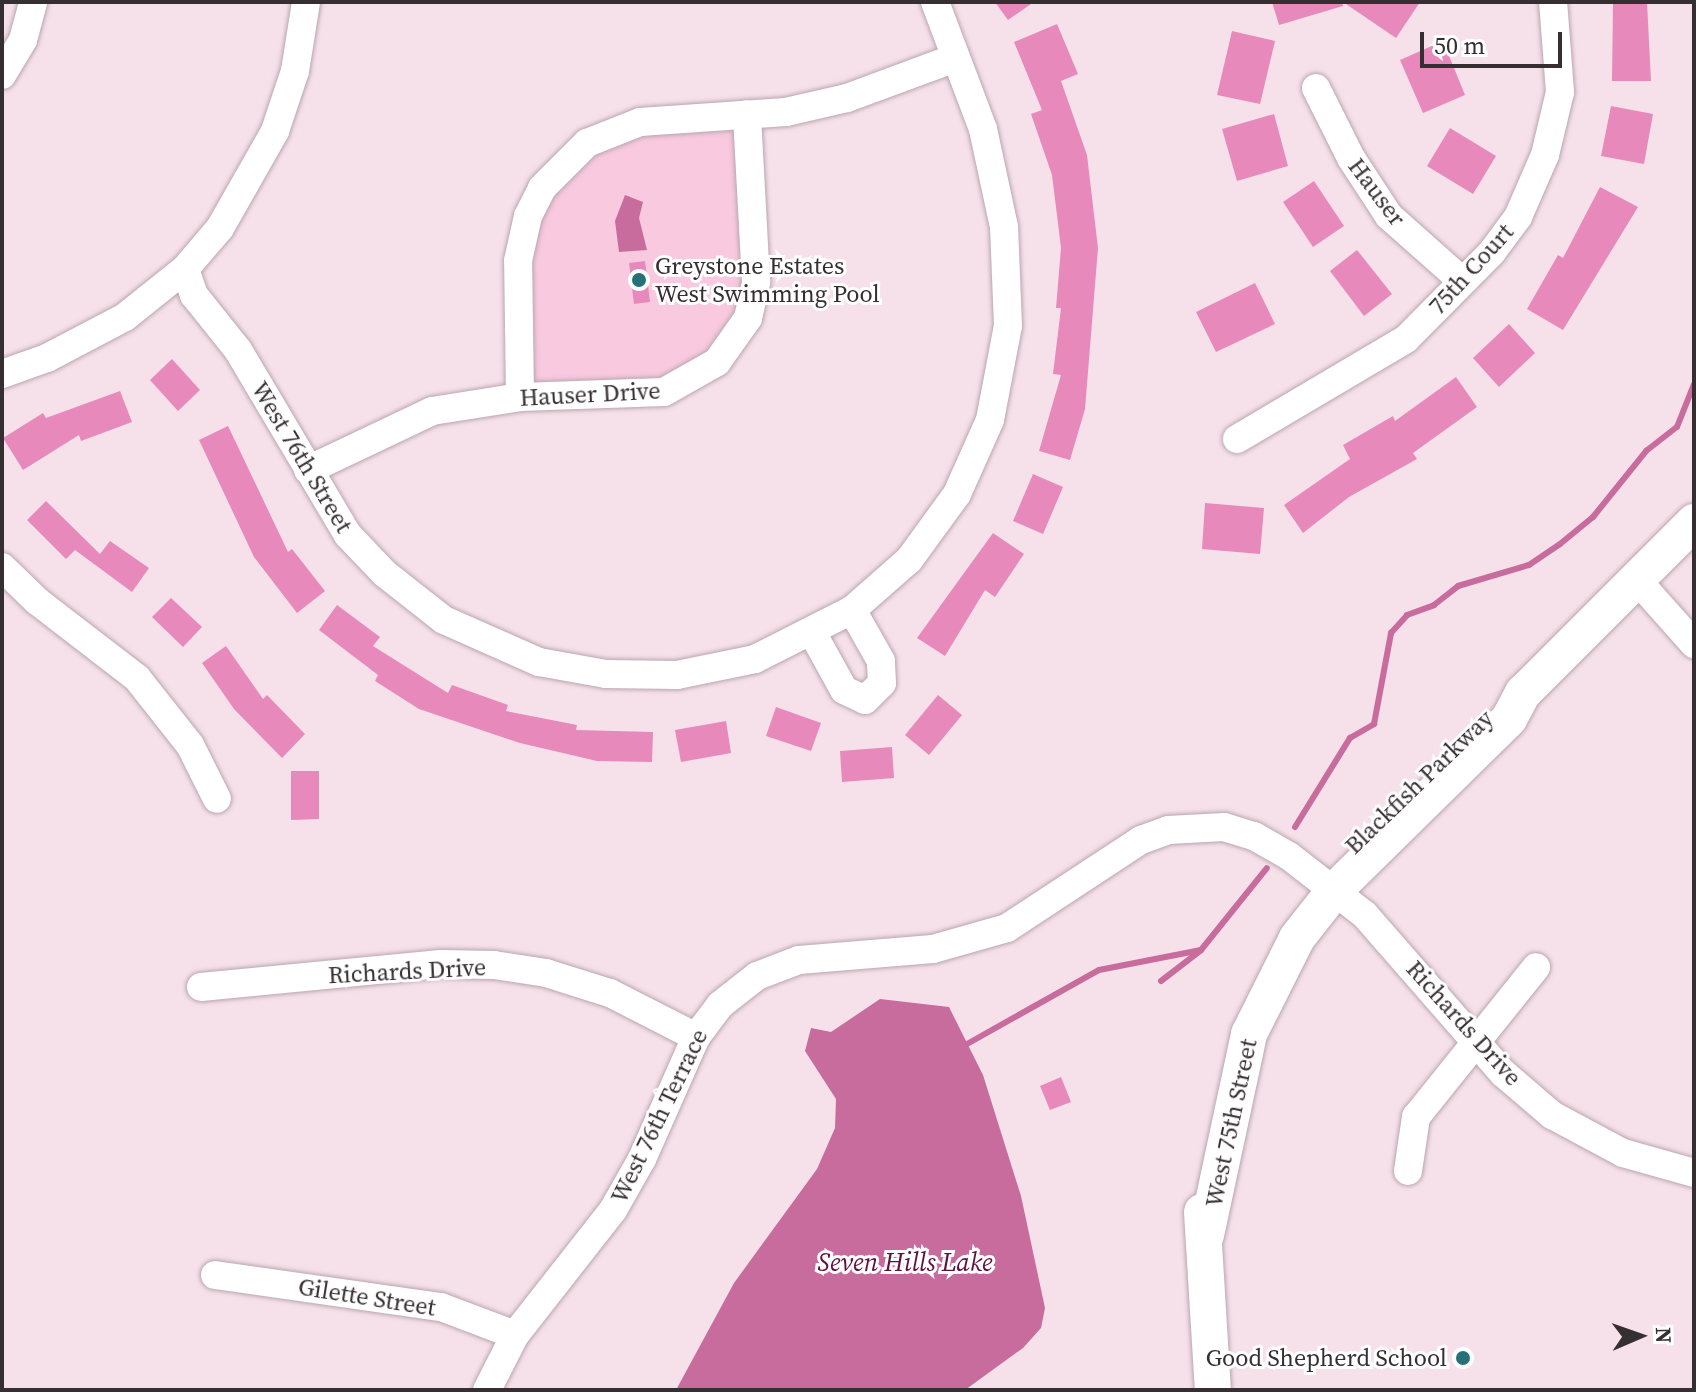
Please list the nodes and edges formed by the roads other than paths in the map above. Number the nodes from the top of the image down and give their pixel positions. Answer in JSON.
{"nodes":[{"id":1,"x":33,"y":2,"type":"edge"},
{"id":2,"x":306,"y":2,"type":"edge"},
{"id":3,"x":935,"y":2,"type":"edge"},
{"id":4,"x":1553,"y":2,"type":"edge"},
{"id":5,"x":955,"y":58,"type":"junction"},
{"id":6,"x":2,"y":75,"type":"edge"},
{"id":7,"x":1316,"y":88,"type":"dead end"},
{"id":8,"x":747,"y":114,"type":"junction"},
{"id":9,"x":185,"y":269,"type":"junction"},
{"id":10,"x":1460,"y":279,"type":"junction"},
{"id":11,"x":2,"y":374,"type":"edge"},
{"id":12,"x":520,"y":397,"type":"junction"},
{"id":13,"x":1237,"y":439,"type":"dead end"},
{"id":14,"x":308,"y":470,"type":"junction"},
{"id":15,"x":1694,"y":522,"type":"edge"},
{"id":16,"x":2,"y":567,"type":"edge"},
{"id":17,"x":1637,"y":580,"type":"junction"},
{"id":18,"x":852,"y":610,"type":"junction"},
{"id":19,"x":813,"y":634,"type":"junction"},
{"id":20,"x":1694,"y":644,"type":"edge"},
{"id":21,"x":217,"y":799,"type":"dead end"},
{"id":22,"x":1326,"y":885,"type":"junction"},
{"id":23,"x":1536,"y":967,"type":"dead end"},
{"id":24,"x":201,"y":987,"type":"dead end"},
{"id":25,"x":696,"y":1037,"type":"junction"},
{"id":26,"x":1479,"y":1041,"type":"junction"},
{"id":27,"x":1408,"y":1171,"type":"dead end"},
{"id":28,"x":1694,"y":1173,"type":"edge"},
{"id":29,"x":215,"y":1275,"type":"dead end"},
{"id":30,"x":515,"y":1335,"type":"junction"},
{"id":31,"x":487,"y":1390,"type":"edge"},
{"id":32,"x":1213,"y":1390,"type":"edge"}],
"edges":[{"from":1,"to":6,"type":"street"},
{"from":2,"to":9,"type":"street"},
{"from":3,"to":5,"type":"street","name":"West 76th Street"},
{"from":4,"to":10,"type":"street","name":"75th Court"},
{"from":5,"to":8,"type":"street"},
{"from":5,"to":18,"type":"street","name":"West 76th Street"},
{"from":7,"to":10,"type":"street","name":"Hauser"},
{"from":8,"to":12,"type":"street"},
{"from":8,"to":12,"type":"street","name":"Hauser Drive"},
{"from":9,"to":11,"type":"street"},
{"from":9,"to":14,"type":"street","name":"West 76th Street"},
{"from":10,"to":13,"type":"street","name":"75th Court"},
{"from":12,"to":14,"type":"street","name":"Hauser Drive"},
{"from":14,"to":19,"type":"street","name":"West 76th Street"},
{"from":15,"to":17,"type":"main road","name":"Blackfish Parkway"},
{"from":16,"to":21,"type":"street"},
{"from":17,"to":20,"type":"street"},
{"from":17,"to":22,"type":"main road","name":"Blackfish Parkway"},
{"from":18,"to":19,"type":"street","name":"West 76th Street"},
{"from":18,"to":19,"type":"street"},
{"from":22,"to":25,"type":"street","name":"West 76th Terrace"},
{"from":22,"to":26,"type":"street","name":"Richards Drive"},
{"from":22,"to":32,"type":"main road","name":"West 75th Street"},
{"from":23,"to":26,"type":"street"},
{"from":24,"to":25,"type":"street","name":"Richards Drive"},
{"from":25,"to":30,"type":"street","name":"West 76th Terrace"},
{"from":26,"to":27,"type":"street"},
{"from":26,"to":28,"type":"street","name":"Richards Drive"},
{"from":29,"to":30,"type":"street","name":"Gilette Street"},
{"from":30,"to":31,"type":"street","name":"West 76th Terrace"}]}
